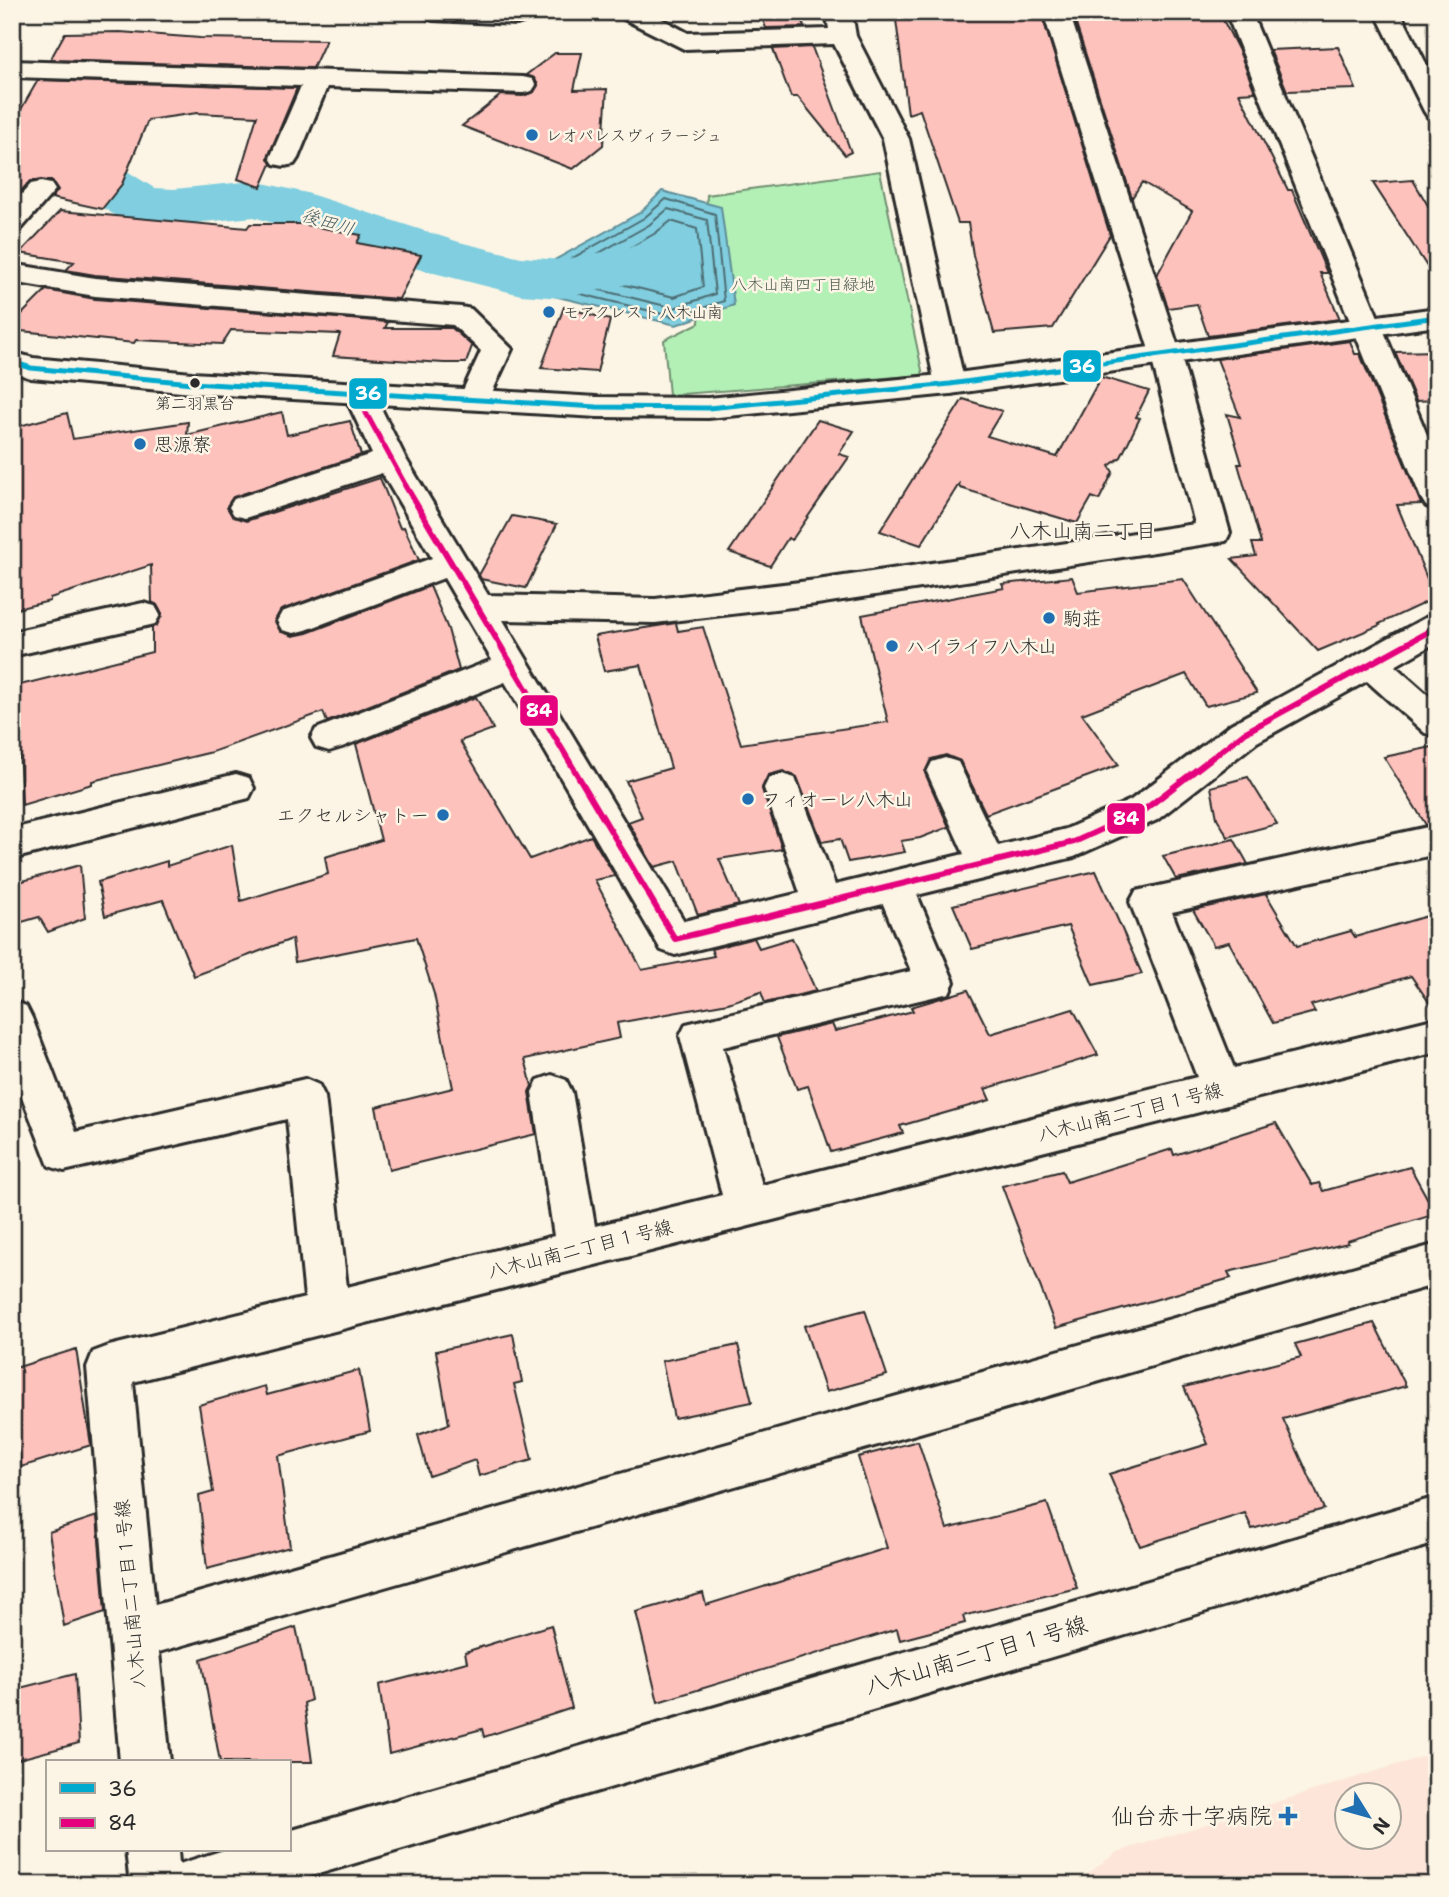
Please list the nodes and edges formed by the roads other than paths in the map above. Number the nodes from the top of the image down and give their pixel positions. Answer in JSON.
{"nodes":[{"id":1,"x":433,"y":12,"type":"edge"},
{"id":2,"x":629,"y":12,"type":"edge"},
{"id":3,"x":1056,"y":12,"type":"edge"},
{"id":4,"x":1238,"y":12,"type":"edge"},
{"id":5,"x":1387,"y":12,"type":"edge"},
{"id":6,"x":517,"y":16,"type":"dead end"},
{"id":7,"x":841,"y":24,"type":"edge"},
{"id":8,"x":12,"y":69,"type":"edge"},
{"id":9,"x":317,"y":80,"type":"junction"},
{"id":10,"x":523,"y":85,"type":"dead end"},
{"id":11,"x":1437,"y":111,"type":"edge"},
{"id":12,"x":284,"y":158,"type":"dead end"},
{"id":13,"x":41,"y":190,"type":"dead end"},
{"id":14,"x":12,"y":222,"type":"edge"},
{"id":15,"x":12,"y":273,"type":"edge"},
{"id":16,"x":1437,"y":317,"type":"edge"},
{"id":17,"x":1368,"y":326,"type":"junction"},
{"id":18,"x":1165,"y":353,"type":"junction"},
{"id":19,"x":18,"y":369,"type":"edge"},
{"id":20,"x":950,"y":384,"type":"junction"},
{"id":21,"x":358,"y":392,"type":"junction"},
{"id":22,"x":474,"y":399,"type":"junction"},
{"id":23,"x":390,"y":459,"type":"junction"},
{"id":24,"x":1437,"y":498,"type":"edge"},
{"id":25,"x":245,"y":507,"type":"dead end"},
{"id":26,"x":451,"y":563,"type":"junction"},
{"id":27,"x":480,"y":607,"type":"junction"},
{"id":28,"x":143,"y":615,"type":"dead end"},
{"id":29,"x":294,"y":621,"type":"dead end"},
{"id":30,"x":1437,"y":627,"type":"edge"},
{"id":31,"x":12,"y":644,"type":"edge"},
{"id":32,"x":1371,"y":664,"type":"junction"},
{"id":33,"x":514,"y":665,"type":"junction"},
{"id":34,"x":1437,"y":724,"type":"edge"},
{"id":35,"x":329,"y":738,"type":"dead end"},
{"id":36,"x":944,"y":772,"type":"dead end"},
{"id":37,"x":236,"y":788,"type":"dead end"},
{"id":38,"x":782,"y":788,"type":"dead end"},
{"id":39,"x":1437,"y":839,"type":"edge"},
{"id":40,"x":12,"y":844,"type":"edge"},
{"id":41,"x":988,"y":863,"type":"junction"},
{"id":42,"x":894,"y":886,"type":"junction"},
{"id":43,"x":822,"y":903,"type":"junction"},
{"id":44,"x":12,"y":1018,"type":"edge"},
{"id":45,"x":1437,"y":1035,"type":"edge"},
{"id":46,"x":1222,"y":1089,"type":"junction"},
{"id":47,"x":552,"y":1092,"type":"dead end"},
{"id":48,"x":747,"y":1208,"type":"junction"},
{"id":49,"x":578,"y":1250,"type":"junction"},
{"id":50,"x":1437,"y":1264,"type":"edge"},
{"id":51,"x":328,"y":1312,"type":"junction"},
{"id":52,"x":1437,"y":1520,"type":"edge"},
{"id":53,"x":133,"y":1635,"type":"junction"},
{"id":54,"x":145,"y":1760,"type":"edge"},
{"id":55,"x":152,"y":1852,"type":"edge"},
{"id":56,"x":156,"y":1885,"type":"edge"},
{"id":57,"x":192,"y":1885,"type":"edge"}],
"edges":[{"from":1,"to":6,"type":"street"},
{"from":2,"to":7,"type":"street"},
{"from":3,"to":18,"type":"street"},
{"from":4,"to":17,"type":"street"},
{"from":5,"to":11,"type":"street"},
{"from":7,"to":20,"type":"street"},
{"from":8,"to":9,"type":"street"},
{"from":9,"to":10,"type":"street"},
{"from":9,"to":12,"type":"street"},
{"from":13,"to":14,"type":"street"},
{"from":15,"to":22,"type":"street"},
{"from":16,"to":17,"type":"street"},
{"from":17,"to":18,"type":"street"},
{"from":17,"to":24,"type":"street"},
{"from":18,"to":20,"type":"street"},
{"from":18,"to":27,"type":"street"},
{"from":19,"to":21,"type":"street"},
{"from":20,"to":22,"type":"street"},
{"from":21,"to":22,"type":"street"},
{"from":21,"to":23,"type":"street"},
{"from":23,"to":25,"type":"street"},
{"from":23,"to":26,"type":"street"},
{"from":26,"to":27,"type":"street"},
{"from":26,"to":29,"type":"street"},
{"from":27,"to":33,"type":"street"},
{"from":28,"to":31,"type":"street"},
{"from":30,"to":32,"type":"street"},
{"from":32,"to":34,"type":"street"},
{"from":32,"to":41,"type":"street"},
{"from":33,"to":35,"type":"street"},
{"from":33,"to":43,"type":"street"},
{"from":36,"to":41,"type":"street"},
{"from":37,"to":40,"type":"street"},
{"from":38,"to":43,"type":"street"},
{"from":39,"to":46,"type":"street"},
{"from":41,"to":42,"type":"street"},
{"from":42,"to":43,"type":"street"},
{"from":42,"to":48,"type":"street"},
{"from":44,"to":51,"type":"street"},
{"from":45,"to":46,"type":"street","name":"八木山南二丁目１号線"},
{"from":46,"to":48,"type":"street","name":"八木山南二丁目１号線"},
{"from":47,"to":49,"type":"street"},
{"from":48,"to":49,"type":"street","name":"八木山南二丁目１号線"},
{"from":49,"to":51,"type":"street","name":"八木山南二丁目１号線"},
{"from":50,"to":53,"type":"street"},
{"from":51,"to":53,"type":"street","name":"八木山南二丁目１号線"},
{"from":52,"to":57,"type":"street","name":"八木山南二丁目１号線"},
{"from":53,"to":54,"type":"street","name":"八木山南二丁目１号線"},
{"from":55,"to":56,"type":"street"}]}
